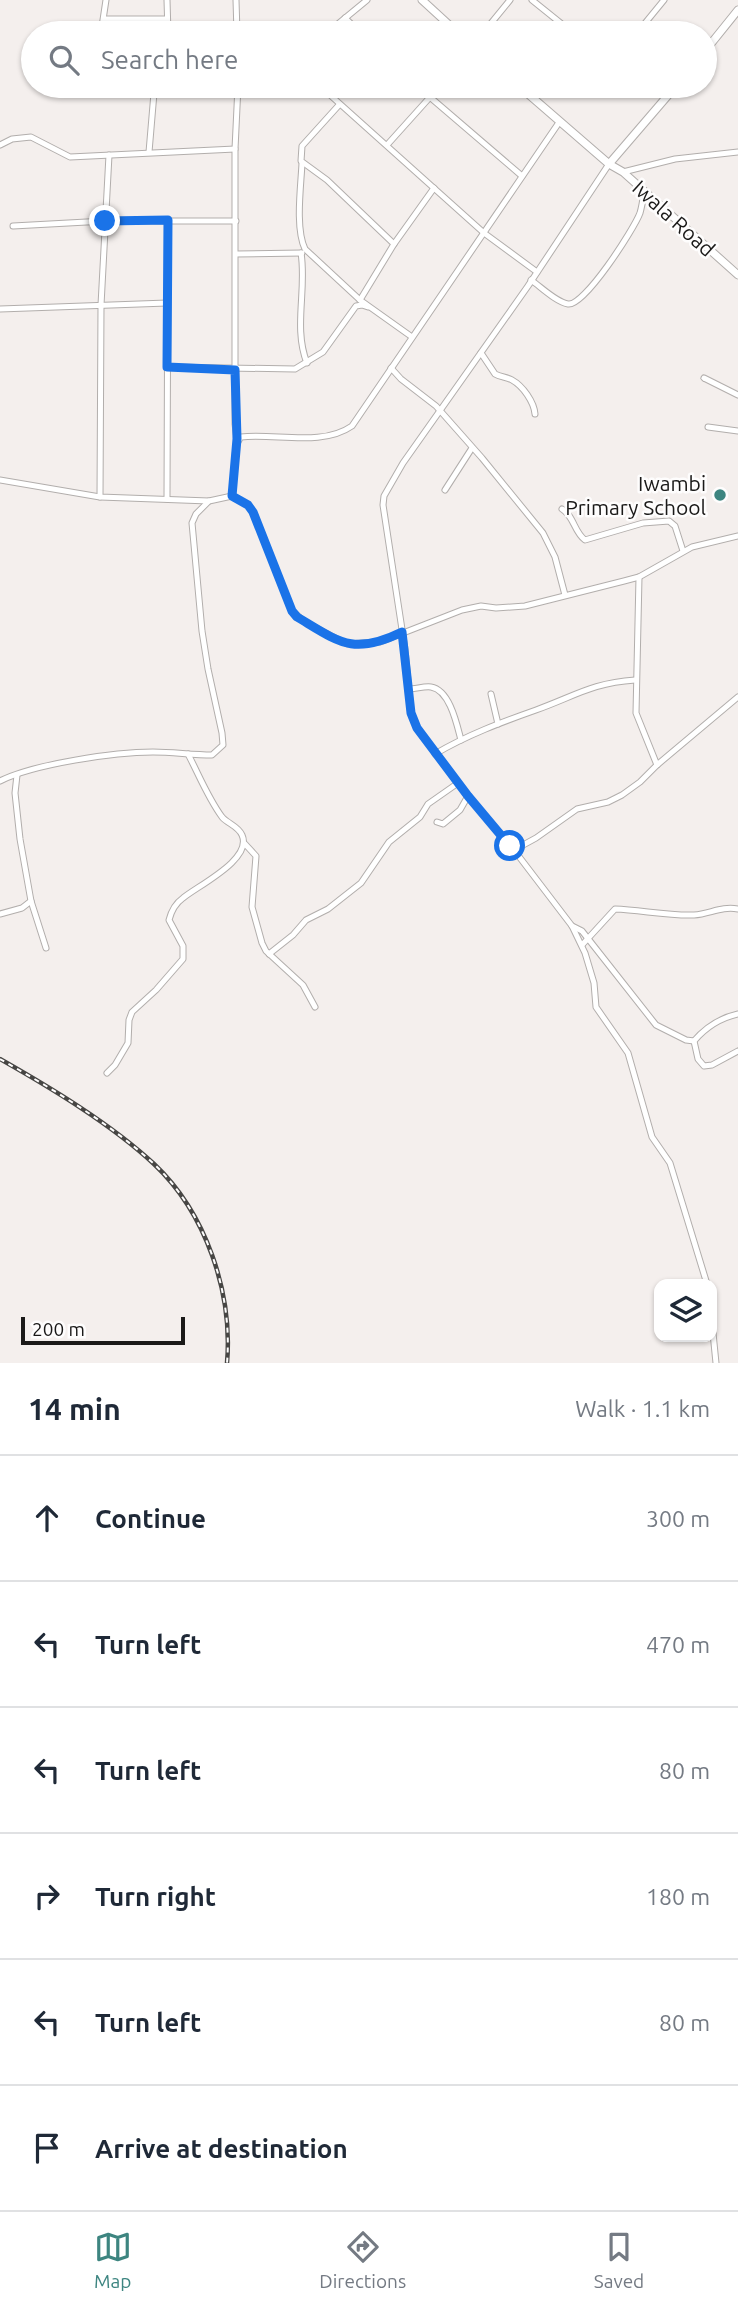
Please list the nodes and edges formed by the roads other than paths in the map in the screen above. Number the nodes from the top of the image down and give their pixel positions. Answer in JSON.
{"nodes":[{"id":1,"x":106,"y":0,"type":"edge"},
{"id":2,"x":167,"y":0,"type":"edge"},
{"id":3,"x":236,"y":0,"type":"edge"},
{"id":4,"x":367,"y":0,"type":"edge"},
{"id":5,"x":422,"y":0,"type":"edge"},
{"id":6,"x":510,"y":0,"type":"edge"},
{"id":7,"x":532,"y":0,"type":"edge"},
{"id":8,"x":664,"y":0,"type":"edge"},
{"id":9,"x":738,"y":10,"type":"edge"},
{"id":10,"x":345,"y":18,"type":"junction"},
{"id":11,"x":104,"y":19,"type":"joint"},
{"id":12,"x":167,"y":19,"type":"joint"},
{"id":13,"x":237,"y":21,"type":"edge"},
{"id":14,"x":341,"y":21,"type":"edge"},
{"id":15,"x":348,"y":21,"type":"edge"},
{"id":16,"x":445,"y":21,"type":"edge"},
{"id":17,"x":493,"y":21,"type":"edge"},
{"id":18,"x":558,"y":21,"type":"edge"},
{"id":19,"x":646,"y":21,"type":"edge"},
{"id":20,"x":717,"y":36,"type":"edge"},
{"id":21,"x":154,"y":98,"type":"edge"},
{"id":22,"x":237,"y":98,"type":"edge"},
{"id":23,"x":332,"y":98,"type":"edge"},
{"id":24,"x":430,"y":98,"type":"joint"},
{"id":25,"x":533,"y":98,"type":"edge"},
{"id":26,"x":666,"y":98,"type":"edge"},
{"id":27,"x":339,"y":105,"type":"junction"},
{"id":28,"x":560,"y":121,"type":"junction"},
{"id":29,"x":0,"y":145,"type":"edge"},
{"id":30,"x":387,"y":145,"type":"junction"},
{"id":31,"x":235,"y":149,"type":"junction"},
{"id":32,"x":149,"y":152,"type":"junction"},
{"id":33,"x":738,"y":152,"type":"edge"},
{"id":34,"x":109,"y":155,"type":"junction"},
{"id":35,"x":302,"y":163,"type":"junction"},
{"id":36,"x":609,"y":164,"type":"junction"},
{"id":37,"x":623,"y":172,"type":"junction"},
{"id":38,"x":522,"y":176,"type":"junction"},
{"id":39,"x":434,"y":188,"type":"junction"},
{"id":40,"x":645,"y":192,"type":"junction"},
{"id":41,"x":168,"y":220,"type":"junction"},
{"id":42,"x":105,"y":221,"type":"junction"},
{"id":43,"x":236,"y":222,"type":"junction"},
{"id":44,"x":13,"y":226,"type":"dead end"},
{"id":45,"x":484,"y":233,"type":"junction"},
{"id":46,"x":394,"y":244,"type":"junction"},
{"id":47,"x":305,"y":253,"type":"junction"},
{"id":48,"x":236,"y":254,"type":"junction"},
{"id":49,"x":537,"y":272,"type":"junction"},
{"id":50,"x":738,"y":275,"type":"edge"},
{"id":51,"x":531,"y":280,"type":"junction"},
{"id":52,"x":360,"y":300,"type":"junction"},
{"id":53,"x":167,"y":303,"type":"junction"},
{"id":54,"x":101,"y":305,"type":"junction"},
{"id":55,"x":368,"y":307,"type":"junction"},
{"id":56,"x":0,"y":309,"type":"edge"},
{"id":57,"x":412,"y":337,"type":"junction"},
{"id":58,"x":481,"y":353,"type":"junction"},
{"id":59,"x":307,"y":363,"type":"junction"},
{"id":60,"x":167,"y":367,"type":"junction"},
{"id":61,"x":391,"y":368,"type":"junction"},
{"id":62,"x":235,"y":370,"type":"junction"},
{"id":63,"x":704,"y":378,"type":"dead end"},
{"id":64,"x":738,"y":395,"type":"edge"},
{"id":65,"x":440,"y":411,"type":"junction"},
{"id":66,"x":535,"y":414,"type":"dead end"},
{"id":67,"x":708,"y":427,"type":"dead end"},
{"id":68,"x":738,"y":430,"type":"edge"},
{"id":69,"x":237,"y":439,"type":"junction"},
{"id":70,"x":472,"y":448,"type":"junction"},
{"id":71,"x":0,"y":480,"type":"edge"},
{"id":72,"x":445,"y":490,"type":"dead end"},
{"id":73,"x":232,"y":496,"type":"junction"},
{"id":74,"x":100,"y":497,"type":"junction"},
{"id":75,"x":167,"y":499,"type":"junction"},
{"id":76,"x":209,"y":501,"type":"junction"},
{"id":77,"x":562,"y":509,"type":"dead end"},
{"id":78,"x":738,"y":537,"type":"edge"},
{"id":79,"x":683,"y":551,"type":"junction"},
{"id":80,"x":639,"y":577,"type":"junction"},
{"id":81,"x":565,"y":595,"type":"junction"},
{"id":82,"x":402,"y":632,"type":"junction"},
{"id":83,"x":635,"y":680,"type":"junction"},
{"id":84,"x":408,"y":689,"type":"junction"},
{"id":85,"x":491,"y":694,"type":"dead end"},
{"id":86,"x":738,"y":696,"type":"edge"},
{"id":87,"x":498,"y":724,"type":"junction"},
{"id":88,"x":461,"y":740,"type":"junction"},
{"id":89,"x":188,"y":754,"type":"junction"},
{"id":90,"x":435,"y":754,"type":"junction"},
{"id":91,"x":657,"y":765,"type":"junction"},
{"id":92,"x":17,"y":775,"type":"junction"},
{"id":93,"x":0,"y":781,"type":"edge"},
{"id":94,"x":458,"y":783,"type":"junction"},
{"id":95,"x":468,"y":796,"type":"junction"},
{"id":96,"x":437,"y":822,"type":"dead end"},
{"id":97,"x":245,"y":844,"type":"junction"},
{"id":98,"x":514,"y":850,"type":"junction"},
{"id":99,"x":31,"y":901,"type":"junction"},
{"id":100,"x":738,"y":909,"type":"edge"},
{"id":101,"x":0,"y":914,"type":"edge"},
{"id":102,"x":585,"y":943,"type":"junction"},
{"id":103,"x":46,"y":947,"type":"dead end"},
{"id":104,"x":269,"y":954,"type":"junction"},
{"id":105,"x":316,"y":1007,"type":"dead end"},
{"id":106,"x":738,"y":1014,"type":"edge"},
{"id":107,"x":694,"y":1041,"type":"junction"},
{"id":108,"x":738,"y":1051,"type":"edge"},
{"id":109,"x":107,"y":1073,"type":"dead end"},
{"id":110,"x":705,"y":1279,"type":"edge"},
{"id":111,"x":714,"y":1342,"type":"edge"},
{"id":112,"x":716,"y":1363,"type":"edge"}],
"edges":[{"from":1,"to":11,"type":"street"},
{"from":2,"to":12,"type":"street"},
{"from":3,"to":13,"type":"street"},
{"from":4,"to":10,"type":"street"},
{"from":5,"to":16,"type":"street"},
{"from":6,"to":17,"type":"street"},
{"from":7,"to":18,"type":"street"},
{"from":8,"to":19,"type":"street"},
{"from":9,"to":20,"type":"street"},
{"from":10,"to":14,"type":"street"},
{"from":10,"to":15,"type":"street"},
{"from":11,"to":12,"type":"street"},
{"from":21,"to":32,"type":"street"},
{"from":22,"to":31,"type":"street"},
{"from":23,"to":27,"type":"street"},
{"from":24,"to":30,"type":"street"},
{"from":24,"to":38,"type":"street"},
{"from":25,"to":28,"type":"street","name":"Iwala Road"},
{"from":26,"to":36,"type":"street"},
{"from":27,"to":30,"type":"street"},
{"from":27,"to":35,"type":"street"},
{"from":28,"to":36,"type":"street","name":"Iwala Road"},
{"from":28,"to":38,"type":"street"},
{"from":29,"to":34,"type":"street"},
{"from":30,"to":39,"type":"street"},
{"from":31,"to":32,"type":"street"},
{"from":31,"to":43,"type":"street"},
{"from":32,"to":34,"type":"street"},
{"from":33,"to":37,"type":"street"},
{"from":34,"to":42,"type":"street"},
{"from":35,"to":46,"type":"street"},
{"from":35,"to":47,"type":"street"},
{"from":36,"to":37,"type":"street","name":"Iwala Road"},
{"from":36,"to":49,"type":"street"},
{"from":37,"to":40,"type":"street","name":"Iwala Road"},
{"from":38,"to":45,"type":"street"},
{"from":39,"to":45,"type":"street"},
{"from":39,"to":46,"type":"street"},
{"from":40,"to":50,"type":"street","name":"Iwala Road"},
{"from":40,"to":51,"type":"street"},
{"from":41,"to":42,"type":"street"},
{"from":41,"to":43,"type":"street"},
{"from":41,"to":53,"type":"street"},
{"from":42,"to":44,"type":"street"},
{"from":42,"to":54,"type":"street"},
{"from":43,"to":48,"type":"street"},
{"from":45,"to":49,"type":"street"},
{"from":45,"to":57,"type":"street"},
{"from":46,"to":52,"type":"street"},
{"from":47,"to":48,"type":"street"},
{"from":47,"to":52,"type":"street"},
{"from":47,"to":59,"type":"street"},
{"from":48,"to":62,"type":"street"},
{"from":49,"to":51,"type":"street"},
{"from":51,"to":58,"type":"street"},
{"from":52,"to":55,"type":"street"},
{"from":53,"to":54,"type":"street"},
{"from":53,"to":60,"type":"street"},
{"from":54,"to":56,"type":"street"},
{"from":54,"to":74,"type":"street"},
{"from":55,"to":57,"type":"street"},
{"from":55,"to":59,"type":"street"},
{"from":57,"to":61,"type":"street"},
{"from":58,"to":65,"type":"street"},
{"from":58,"to":66,"type":"street"},
{"from":59,"to":62,"type":"street"},
{"from":60,"to":62,"type":"street"},
{"from":60,"to":75,"type":"street"},
{"from":61,"to":65,"type":"street"},
{"from":61,"to":69,"type":"street"},
{"from":62,"to":69,"type":"street"},
{"from":63,"to":64,"type":"street"},
{"from":65,"to":70,"type":"street"},
{"from":65,"to":82,"type":"street"},
{"from":67,"to":68,"type":"street"},
{"from":69,"to":73,"type":"street"},
{"from":70,"to":72,"type":"street"},
{"from":70,"to":81,"type":"street"},
{"from":71,"to":74,"type":"street"},
{"from":73,"to":76,"type":"street"},
{"from":73,"to":82,"type":"street"},
{"from":74,"to":75,"type":"street"},
{"from":75,"to":76,"type":"street"},
{"from":76,"to":89,"type":"street"},
{"from":77,"to":79,"type":"street"},
{"from":78,"to":79,"type":"street"},
{"from":79,"to":80,"type":"street"},
{"from":80,"to":81,"type":"street"},
{"from":80,"to":83,"type":"street"},
{"from":81,"to":82,"type":"street"},
{"from":82,"to":84,"type":"street"},
{"from":83,"to":87,"type":"street"},
{"from":83,"to":91,"type":"street"},
{"from":84,"to":88,"type":"street"},
{"from":84,"to":90,"type":"street"},
{"from":85,"to":87,"type":"street"},
{"from":86,"to":91,"type":"street"},
{"from":87,"to":88,"type":"street"},
{"from":88,"to":90,"type":"street"},
{"from":89,"to":92,"type":"street"},
{"from":89,"to":97,"type":"street"},
{"from":90,"to":94,"type":"street"},
{"from":91,"to":98,"type":"street"},
{"from":92,"to":93,"type":"street"},
{"from":92,"to":99,"type":"street"},
{"from":94,"to":95,"type":"street"},
{"from":94,"to":104,"type":"street"},
{"from":95,"to":96,"type":"street"},
{"from":95,"to":98,"type":"street"},
{"from":97,"to":104,"type":"street"},
{"from":97,"to":109,"type":"street"},
{"from":98,"to":102,"type":"street"},
{"from":99,"to":101,"type":"street"},
{"from":99,"to":103,"type":"street"},
{"from":100,"to":102,"type":"street"},
{"from":102,"to":107,"type":"street"},
{"from":102,"to":110,"type":"street"},
{"from":104,"to":105,"type":"street"},
{"from":106,"to":107,"type":"street"},
{"from":107,"to":108,"type":"street"},
{"from":111,"to":112,"type":"street"}]}
